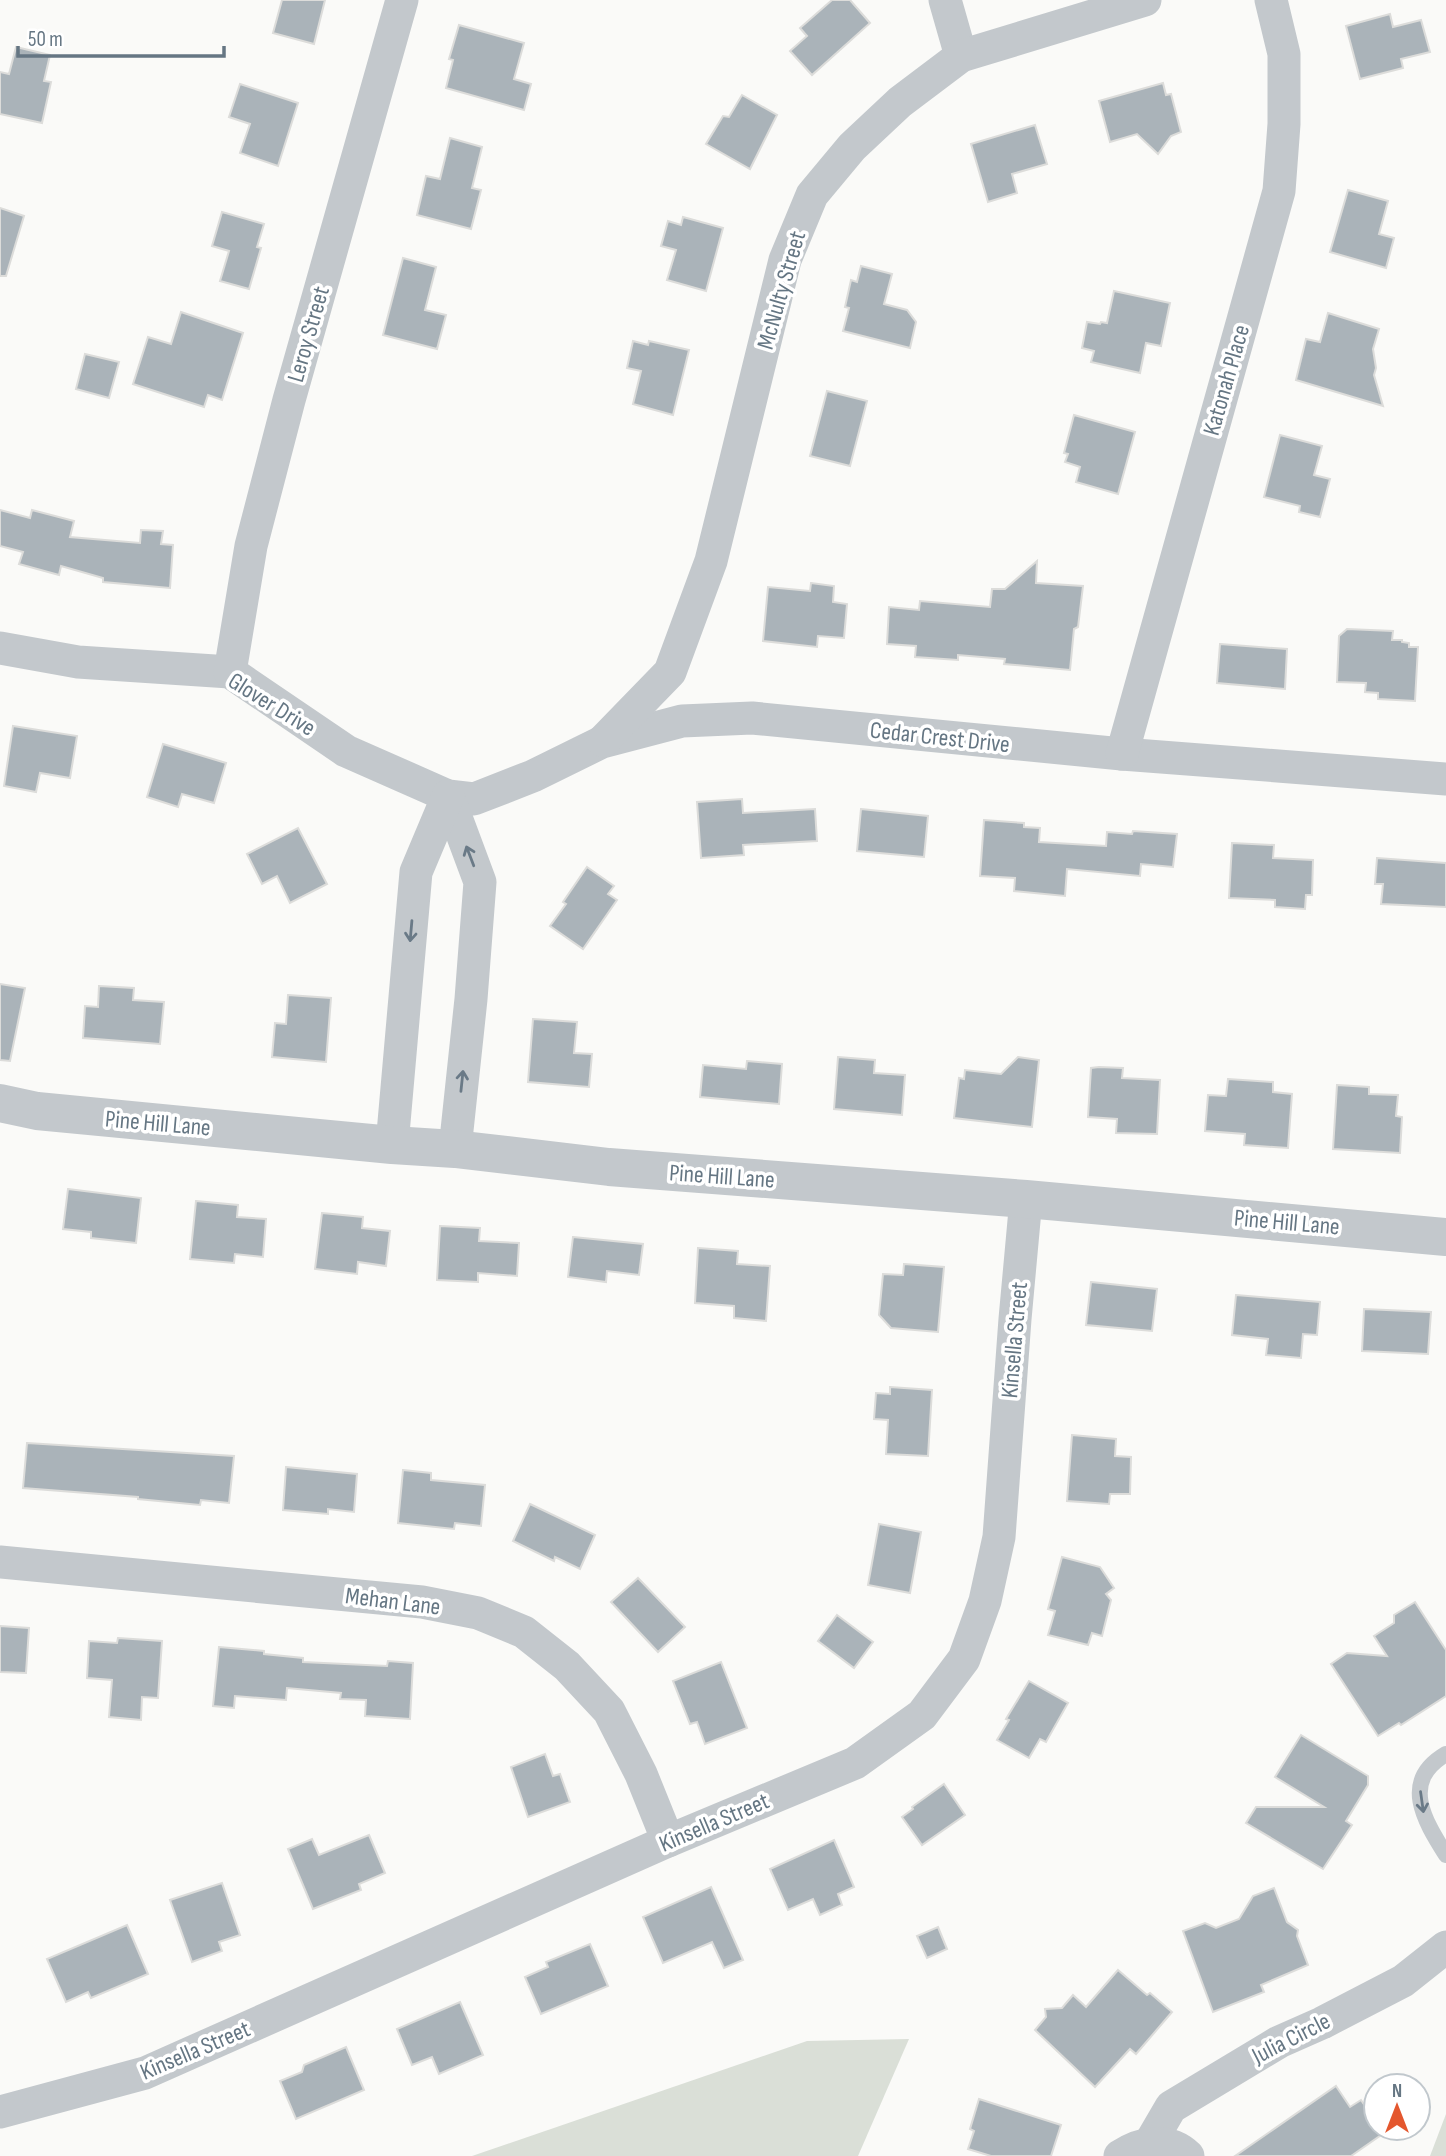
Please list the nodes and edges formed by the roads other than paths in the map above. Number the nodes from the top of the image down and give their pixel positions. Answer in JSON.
{"nodes":[{"id":1,"x":402,"y":0,"type":"edge"},
{"id":2,"x":945,"y":0,"type":"edge"},
{"id":3,"x":1144,"y":0,"type":"edge"},
{"id":4,"x":1271,"y":0,"type":"edge"},
{"id":5,"x":961,"y":56,"type":"junction"},
{"id":6,"x":0,"y":648,"type":"edge"},
{"id":7,"x":230,"y":672,"type":"junction"},
{"id":8,"x":602,"y":742,"type":"junction"},
{"id":9,"x":1122,"y":754,"type":"junction"},
{"id":10,"x":1446,"y":779,"type":"edge"},
{"id":11,"x":448,"y":796,"type":"junction"},
{"id":12,"x":0,"y":1103,"type":"edge"},
{"id":13,"x":392,"y":1145,"type":"junction"},
{"id":14,"x":455,"y":1149,"type":"junction"},
{"id":15,"x":1027,"y":1199,"type":"junction"},
{"id":16,"x":1446,"y":1237,"type":"edge"},
{"id":17,"x":0,"y":1562,"type":"edge"},
{"id":18,"x":1446,"y":1754,"type":"edge"},
{"id":19,"x":668,"y":1841,"type":"junction"},
{"id":20,"x":1446,"y":1855,"type":"edge"},
{"id":21,"x":1446,"y":1947,"type":"edge"},
{"id":22,"x":0,"y":2112,"type":"edge"},
{"id":23,"x":1135,"y":2150,"type":"edge"},
{"id":24,"x":1188,"y":2156,"type":"edge"}],
"edges":[{"from":1,"to":7,"type":"street","name":"Leroy Street"},
{"from":2,"to":5,"type":"street"},
{"from":3,"to":5,"type":"street","name":"McNulty Street"},
{"from":4,"to":9,"type":"street","name":"Katonah Place"},
{"from":5,"to":8,"type":"street","name":"McNulty Street"},
{"from":6,"to":7,"type":"street","name":"Glover Drive"},
{"from":7,"to":11,"type":"street","name":"Glover Drive"},
{"from":8,"to":9,"type":"street","name":"Cedar Crest Drive"},
{"from":8,"to":11,"type":"street","name":"Cedar Crest Drive"},
{"from":9,"to":10,"type":"street","name":"Cedar Crest Drive"},
{"from":11,"to":13,"type":"street","one_way":true},
{"from":14,"to":11,"type":"street","one_way":true},
{"from":12,"to":13,"type":"street","name":"Pine Hill Lane"},
{"from":13,"to":14,"type":"street","name":"Pine Hill Lane"},
{"from":14,"to":15,"type":"street","name":"Pine Hill Lane"},
{"from":15,"to":16,"type":"street","name":"Pine Hill Lane"},
{"from":15,"to":19,"type":"street","name":"Kinsella Street"},
{"from":17,"to":19,"type":"street","name":"Mehan Lane"},
{"from":18,"to":20,"type":"lane","one_way":true},
{"from":19,"to":22,"type":"street","name":"Kinsella Street"},
{"from":21,"to":23,"type":"street","name":"Julia Circle"},
{"from":23,"to":24,"type":"street","name":"Julia Circle"}]}
